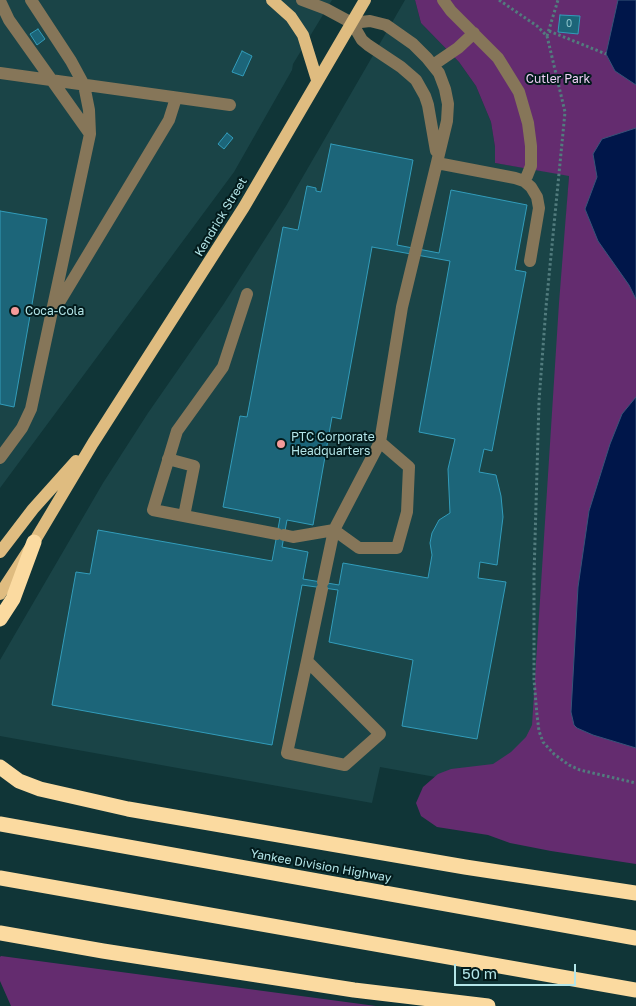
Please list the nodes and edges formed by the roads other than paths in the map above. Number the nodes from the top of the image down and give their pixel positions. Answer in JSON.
{"nodes":[{"id":1,"x":30,"y":0,"type":"edge"},
{"id":2,"x":272,"y":0,"type":"edge"},
{"id":3,"x":302,"y":0,"type":"edge"},
{"id":4,"x":365,"y":0,"type":"edge"},
{"id":5,"x":443,"y":0,"type":"edge"},
{"id":6,"x":0,"y":1,"type":"edge"},
{"id":7,"x":352,"y":23,"type":"junction"},
{"id":8,"x":474,"y":33,"type":"junction"},
{"id":9,"x":433,"y":65,"type":"junction"},
{"id":10,"x":0,"y":73,"type":"edge"},
{"id":11,"x":52,"y":80,"type":"junction"},
{"id":12,"x":317,"y":80,"type":"junction"},
{"id":13,"x":84,"y":85,"type":"junction"},
{"id":14,"x":176,"y":98,"type":"junction"},
{"id":15,"x":230,"y":105,"type":"dead end"},
{"id":16,"x":90,"y":134,"type":"junction"},
{"id":17,"x":437,"y":162,"type":"junction"},
{"id":18,"x":524,"y":181,"type":"junction"},
{"id":19,"x":530,"y":261,"type":"dead end"},
{"id":20,"x":247,"y":294,"type":"dead end"},
{"id":21,"x":52,"y":315,"type":"junction"},
{"id":22,"x":380,"y":442,"type":"junction"},
{"id":23,"x":93,"y":443,"type":"junction"},
{"id":24,"x":0,"y":458,"type":"edge"},
{"id":25,"x":168,"y":459,"type":"junction"},
{"id":26,"x":184,"y":516,"type":"junction"},
{"id":27,"x":334,"y":530,"type":"junction"},
{"id":28,"x":34,"y":542,"type":"junction"},
{"id":29,"x":0,"y":552,"type":"edge"},
{"id":30,"x":0,"y":594,"type":"edge"},
{"id":31,"x":0,"y":619,"type":"edge"},
{"id":32,"x":307,"y":661,"type":"junction"},
{"id":33,"x":0,"y":767,"type":"edge"},
{"id":34,"x":0,"y":813,"type":"edge"},
{"id":35,"x":0,"y":824,"type":"edge"},
{"id":36,"x":48,"y":832,"type":"junction"},
{"id":37,"x":0,"y":878,"type":"edge"},
{"id":38,"x":636,"y":892,"type":"edge"},
{"id":39,"x":0,"y":933,"type":"edge"},
{"id":40,"x":636,"y":938,"type":"edge"},
{"id":41,"x":636,"y":990,"type":"edge"},
{"id":42,"x":488,"y":1006,"type":"edge"}],
"edges":[{"from":1,"to":13,"type":"street"},
{"from":2,"to":12,"type":"main road"},
{"from":3,"to":7,"type":"street"},
{"from":4,"to":7,"type":"main road","name":"Kendrick Street"},
{"from":5,"to":8,"type":"street"},
{"from":6,"to":11,"type":"street"},
{"from":7,"to":9,"type":"street"},
{"from":7,"to":12,"type":"main road","name":"Kendrick Street"},
{"from":7,"to":17,"type":"street"},
{"from":8,"to":9,"type":"street"},
{"from":8,"to":18,"type":"street"},
{"from":9,"to":17,"type":"street"},
{"from":10,"to":11,"type":"street"},
{"from":11,"to":13,"type":"street"},
{"from":11,"to":16,"type":"street"},
{"from":12,"to":23,"type":"main road","name":"Kendrick Street"},
{"from":13,"to":14,"type":"street"},
{"from":13,"to":16,"type":"street"},
{"from":14,"to":15,"type":"street"},
{"from":14,"to":21,"type":"street"},
{"from":16,"to":21,"type":"street"},
{"from":17,"to":18,"type":"street"},
{"from":17,"to":22,"type":"street"},
{"from":18,"to":19,"type":"street"},
{"from":20,"to":25,"type":"street"},
{"from":21,"to":24,"type":"street"},
{"from":22,"to":27,"type":"street"},
{"from":22,"to":27,"type":"street"},
{"from":23,"to":28,"type":"main road","name":"Kendrick Street"},
{"from":23,"to":29,"type":"main road","name":"Kendrick Street"},
{"from":25,"to":26,"type":"street"},
{"from":25,"to":26,"type":"street"},
{"from":26,"to":27,"type":"street"},
{"from":27,"to":32,"type":"street"},
{"from":28,"to":30,"type":"main road","name":"Kendrick Street"},
{"from":28,"to":31,"type":"highway"},
{"from":32,"to":32,"type":"street"},
{"from":33,"to":38,"type":"highway"},
{"from":34,"to":36,"type":"highway"},
{"from":35,"to":36,"type":"highway","name":"Yankee Division Highway"},
{"from":36,"to":40,"type":"highway","name":"Yankee Division Highway"},
{"from":37,"to":41,"type":"highway"},
{"from":39,"to":42,"type":"highway"}]}
